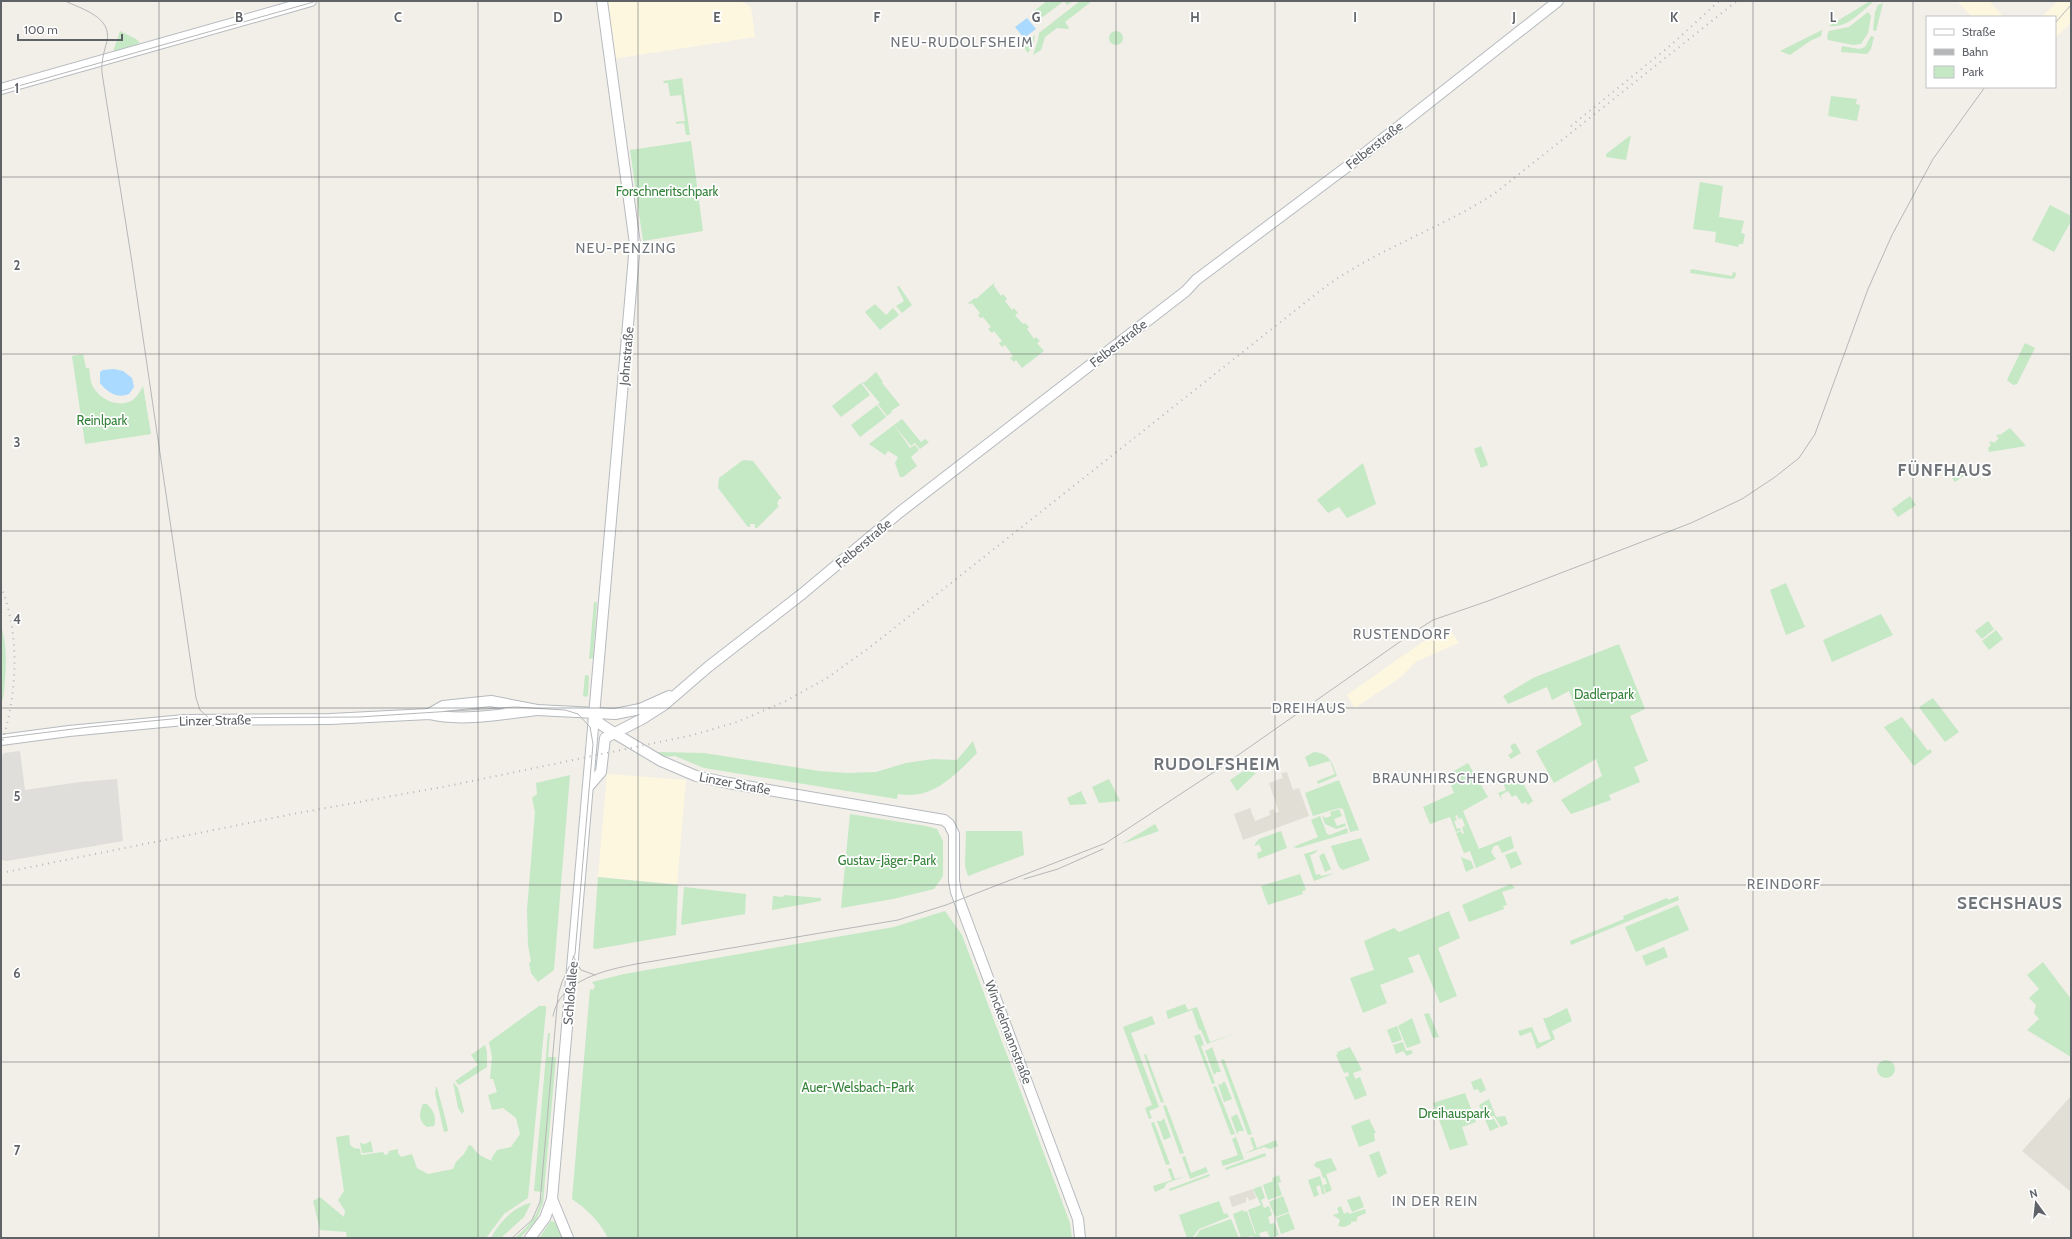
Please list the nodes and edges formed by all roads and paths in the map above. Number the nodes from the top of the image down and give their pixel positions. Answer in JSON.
{"nodes":[{"id":1,"x":310,"y":1,"type":"edge"},
{"id":2,"x":602,"y":1,"type":"edge"},
{"id":3,"x":1558,"y":1,"type":"edge"},
{"id":4,"x":1,"y":89,"type":"edge"},
{"id":5,"x":681,"y":690,"type":"junction"},
{"id":6,"x":594,"y":713,"type":"junction"},
{"id":7,"x":614,"y":733,"type":"junction"},
{"id":8,"x":1,"y":740,"type":"edge"},
{"id":9,"x":588,"y":787,"type":"junction"},
{"id":10,"x":949,"y":824,"type":"joint"},
{"id":11,"x":552,"y":1199,"type":"junction"},
{"id":12,"x":530,"y":1238,"type":"edge"},
{"id":13,"x":568,"y":1238,"type":"edge"},
{"id":14,"x":1080,"y":1238,"type":"edge"}],
"edges":[{"from":1,"to":4,"type":"main road"},
{"from":2,"to":6,"type":"main road","name":"Johnstraße"},
{"from":3,"to":5,"type":"main road","name":"Felberstraße"},
{"from":5,"to":6,"type":"main road","name":"Felberstraße"},
{"from":5,"to":7,"type":"main road","name":"Felberstraße"},
{"from":6,"to":7,"type":"main road","name":"Linzer Straße"},
{"from":6,"to":8,"type":"main road","name":"Linzer Straße"},
{"from":6,"to":9,"type":"main road","name":"Schloßallee"},
{"from":7,"to":9,"type":"main road"},
{"from":7,"to":10,"type":"main road","name":"Linzer Straße"},
{"from":9,"to":11,"type":"main road","name":"Schloßallee"},
{"from":10,"to":14,"type":"main road","name":"Winckelmannstraße"},
{"from":11,"to":12,"type":"main road","name":"Schloßallee"},
{"from":11,"to":13,"type":"main road","name":"Schloßallee"}]}
